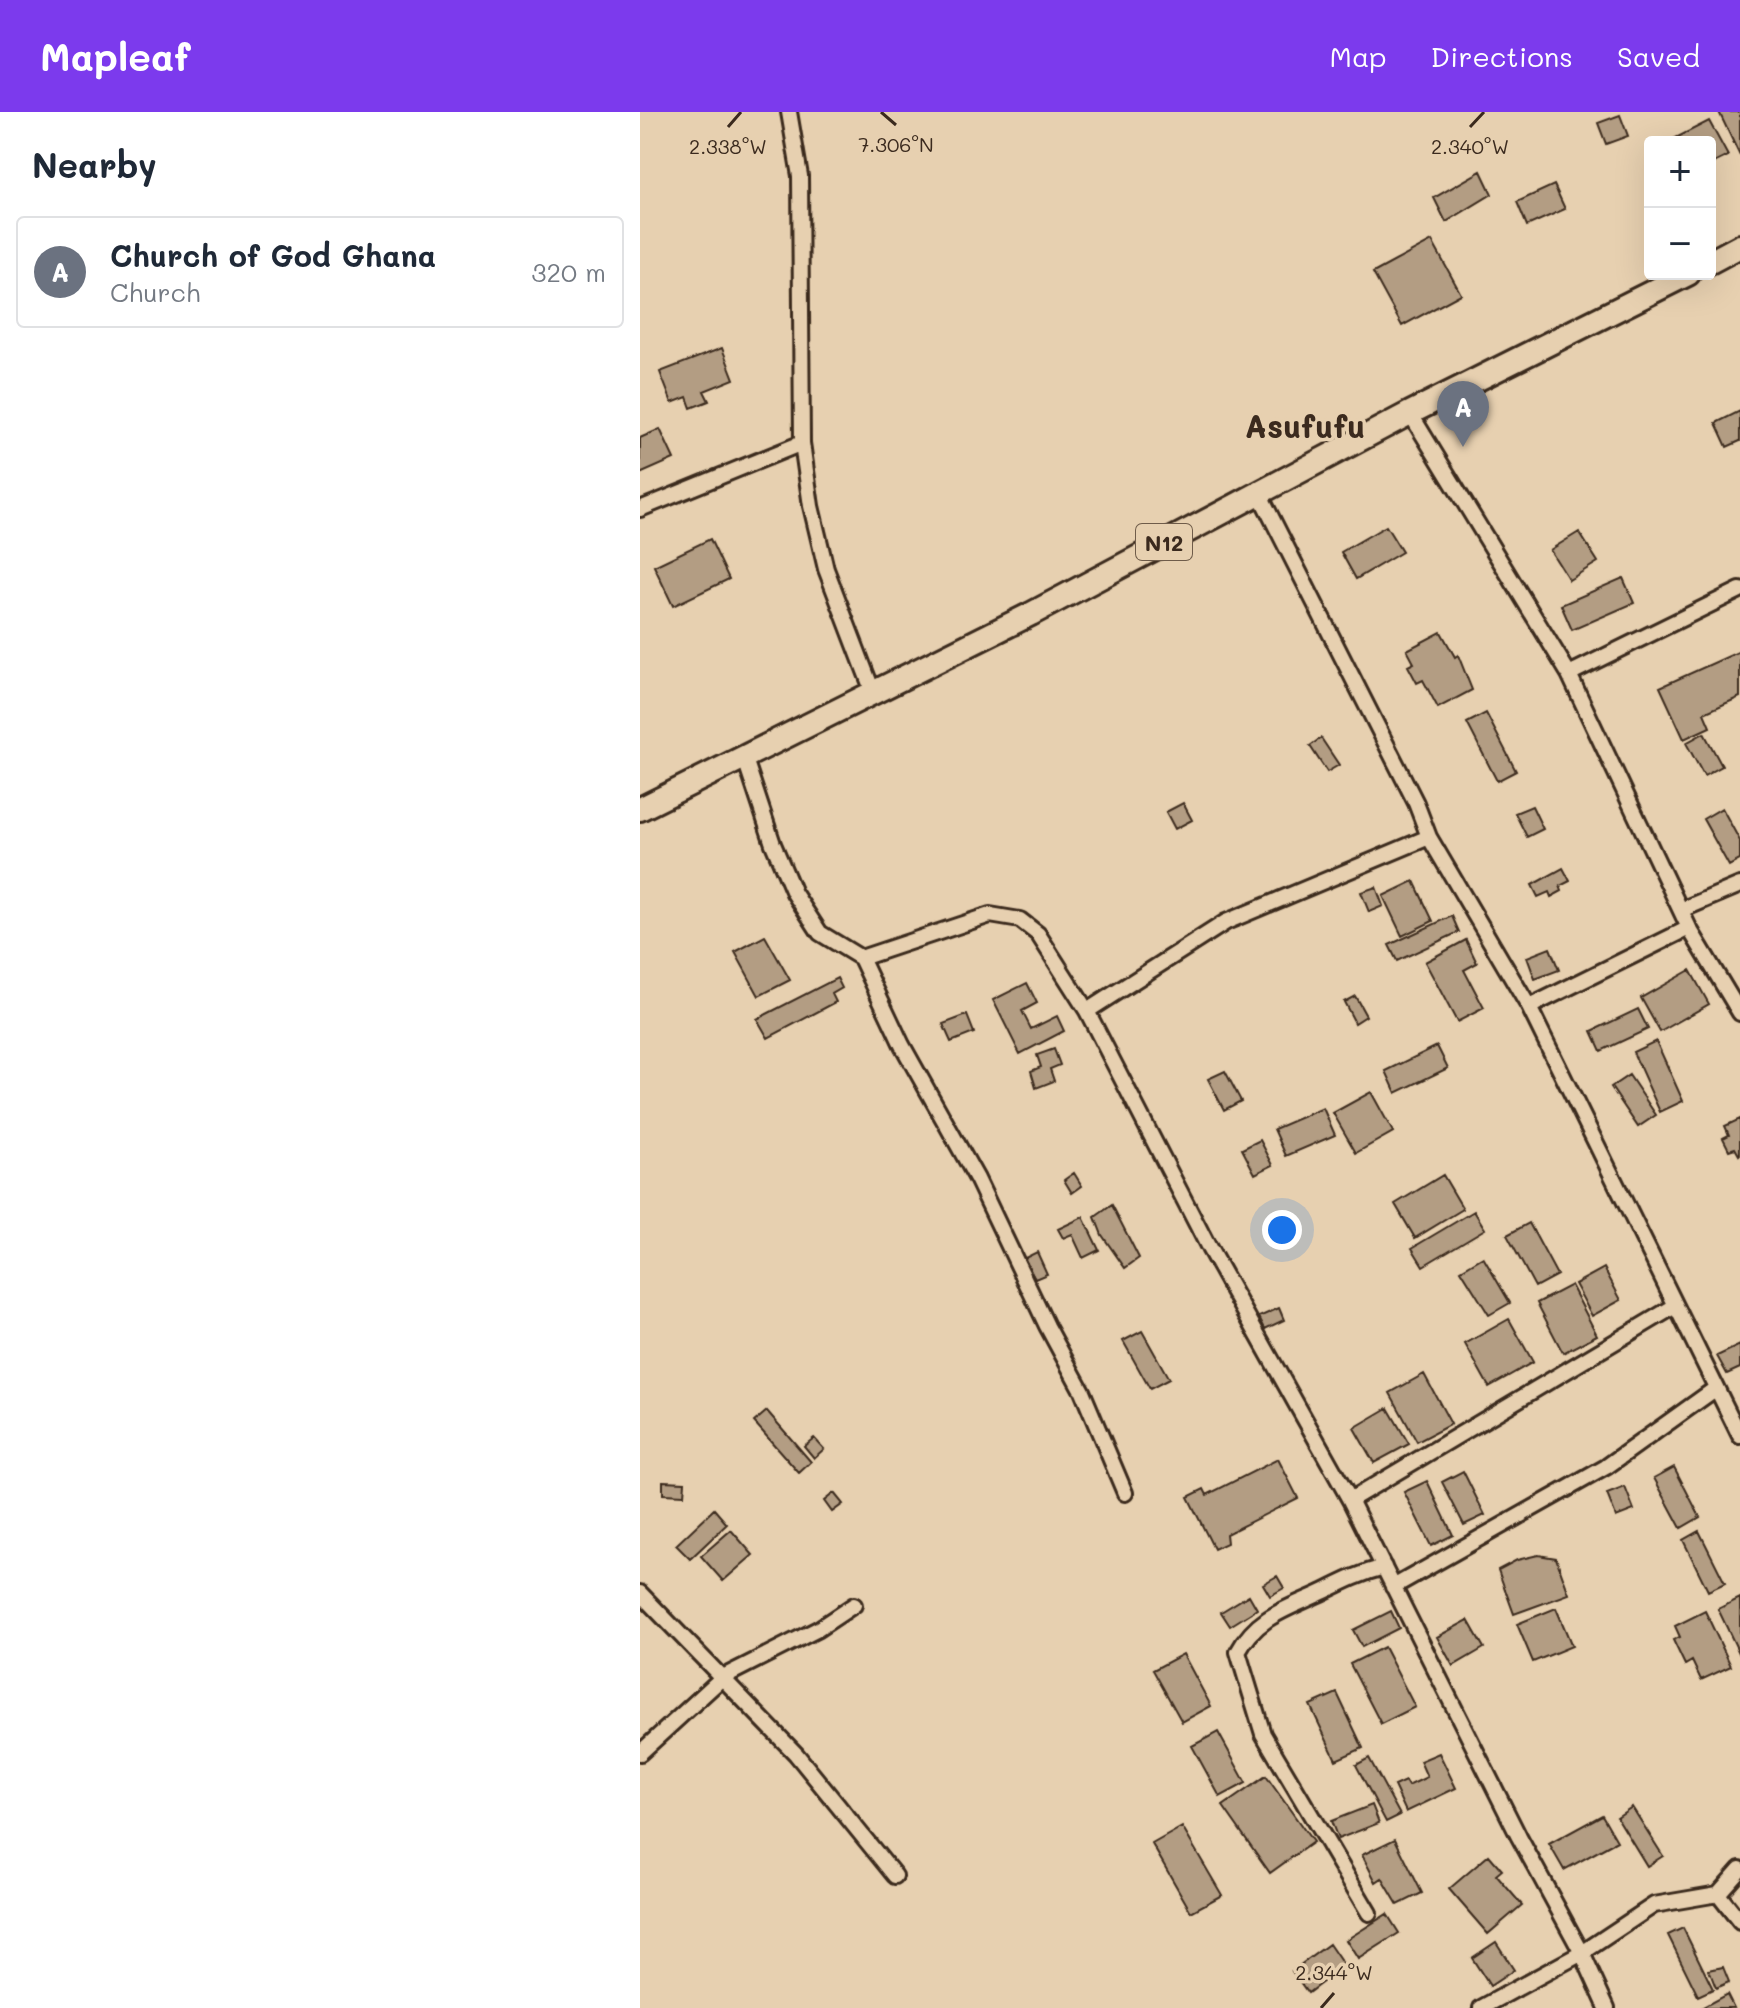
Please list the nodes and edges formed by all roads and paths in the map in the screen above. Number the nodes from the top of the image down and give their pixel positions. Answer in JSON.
{"nodes":[{"id":1,"x":789,"y":112,"type":"edge"},
{"id":2,"x":1740,"y":246,"type":"edge"},
{"id":3,"x":1716,"y":259,"type":"edge"},
{"id":4,"x":1676,"y":280,"type":"edge"},
{"id":5,"x":1410,"y":413,"type":"junction"},
{"id":6,"x":802,"y":443,"type":"junction"},
{"id":7,"x":1259,"y":493,"type":"junction"},
{"id":8,"x":640,"y":509,"type":"edge"},
{"id":9,"x":1738,"y":596,"type":"edge"},
{"id":10,"x":1569,"y":674,"type":"junction"},
{"id":11,"x":873,"y":692,"type":"junction"},
{"id":12,"x":745,"y":759,"type":"junction"},
{"id":13,"x":640,"y":809,"type":"edge"},
{"id":14,"x":1429,"y":837,"type":"junction"},
{"id":15,"x":1740,"y":885,"type":"edge"},
{"id":16,"x":1681,"y":910,"type":"junction"},
{"id":17,"x":1689,"y":928,"type":"junction"},
{"id":18,"x":861,"y":958,"type":"junction"},
{"id":19,"x":1529,"y":1007,"type":"junction"},
{"id":20,"x":1087,"y":1011,"type":"junction"},
{"id":21,"x":1740,"y":1013,"type":"edge"},
{"id":22,"x":1675,"y":1306,"type":"junction"},
{"id":23,"x":1715,"y":1389,"type":"junction"},
{"id":24,"x":1740,"y":1436,"type":"edge"},
{"id":25,"x":1125,"y":1493,"type":"dead end"},
{"id":26,"x":1350,"y":1500,"type":"junction"},
{"id":27,"x":1384,"y":1567,"type":"junction"},
{"id":28,"x":1393,"y":1587,"type":"junction"},
{"id":29,"x":640,"y":1593,"type":"edge"},
{"id":30,"x":854,"y":1605,"type":"dead end"},
{"id":31,"x":723,"y":1677,"type":"junction"},
{"id":32,"x":640,"y":1753,"type":"edge"},
{"id":33,"x":1740,"y":1869,"type":"edge"},
{"id":34,"x":895,"y":1876,"type":"dead end"},
{"id":35,"x":1718,"y":1894,"type":"junction"},
{"id":36,"x":1369,"y":1913,"type":"dead end"},
{"id":37,"x":1740,"y":1922,"type":"edge"},
{"id":38,"x":1582,"y":1953,"type":"junction"},
{"id":39,"x":1481,"y":2008,"type":"edge"},
{"id":40,"x":1607,"y":2008,"type":"edge"}],
"edges":[{"from":1,"to":6,"type":"street"},
{"from":2,"to":3,"type":"highway"},
{"from":4,"to":5,"type":"highway","number":"N12"},
{"from":5,"to":7,"type":"highway","number":"N12"},
{"from":5,"to":10,"type":"street"},
{"from":6,"to":8,"type":"street"},
{"from":6,"to":11,"type":"street"},
{"from":7,"to":11,"type":"highway","number":"N12"},
{"from":7,"to":14,"type":"street"},
{"from":9,"to":10,"type":"street"},
{"from":10,"to":16,"type":"street"},
{"from":11,"to":12,"type":"highway","number":"N12"},
{"from":12,"to":13,"type":"highway","number":"N12"},
{"from":12,"to":18,"type":"street"},
{"from":14,"to":19,"type":"street"},
{"from":14,"to":20,"type":"street"},
{"from":15,"to":16,"type":"street"},
{"from":16,"to":17,"type":"street"},
{"from":17,"to":19,"type":"street"},
{"from":17,"to":21,"type":"street"},
{"from":18,"to":20,"type":"street"},
{"from":18,"to":25,"type":"street"},
{"from":19,"to":22,"type":"street"},
{"from":20,"to":26,"type":"street"},
{"from":22,"to":23,"type":"street"},
{"from":22,"to":26,"type":"street"},
{"from":23,"to":24,"type":"street"},
{"from":23,"to":28,"type":"street"},
{"from":26,"to":27,"type":"street"},
{"from":27,"to":28,"type":"street"},
{"from":27,"to":36,"type":"street"},
{"from":28,"to":38,"type":"street"},
{"from":29,"to":31,"type":"street"},
{"from":30,"to":31,"type":"street"},
{"from":31,"to":32,"type":"street"},
{"from":31,"to":34,"type":"street"},
{"from":33,"to":35,"type":"street"},
{"from":35,"to":37,"type":"street"},
{"from":35,"to":38,"type":"street"},
{"from":38,"to":39,"type":"street"},
{"from":38,"to":40,"type":"street"}]}
